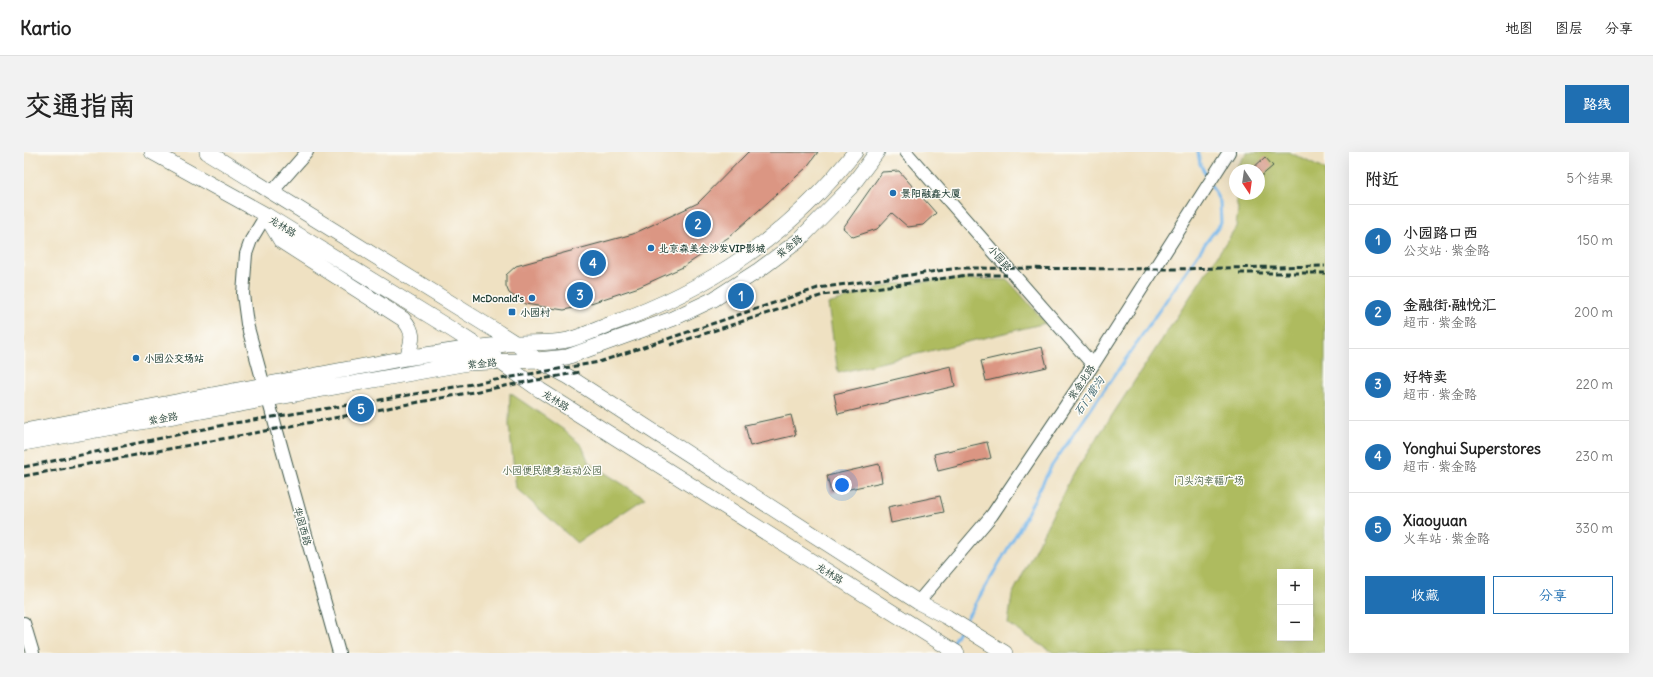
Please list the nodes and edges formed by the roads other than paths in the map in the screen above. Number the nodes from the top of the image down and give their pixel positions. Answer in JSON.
{"nodes":[{"id":1,"x":152,"y":152,"type":"edge"},
{"id":2,"x":207,"y":152,"type":"edge"},
{"id":3,"x":307,"y":152,"type":"edge"},
{"id":4,"x":855,"y":152,"type":"edge"},
{"id":5,"x":877,"y":152,"type":"edge"},
{"id":6,"x":906,"y":152,"type":"edge"},
{"id":7,"x":1229,"y":152,"type":"edge"},
{"id":8,"x":272,"y":192,"type":"junction"},
{"id":9,"x":266,"y":215,"type":"junction"},
{"id":10,"x":516,"y":343,"type":"junction"},
{"id":11,"x":479,"y":347,"type":"junction"},
{"id":12,"x":407,"y":358,"type":"junction"},
{"id":13,"x":537,"y":360,"type":"junction"},
{"id":14,"x":499,"y":361,"type":"junction"},
{"id":15,"x":1094,"y":365,"type":"junction"},
{"id":16,"x":266,"y":393,"type":"junction"},
{"id":17,"x":24,"y":431,"type":"edge"},
{"id":18,"x":24,"y":444,"type":"edge"},
{"id":19,"x":918,"y":602,"type":"junction"},
{"id":20,"x":24,"y":623,"type":"edge"},
{"id":21,"x":33,"y":653,"type":"edge"},
{"id":22,"x":339,"y":653,"type":"edge"},
{"id":23,"x":957,"y":653,"type":"edge"},
{"id":24,"x":1005,"y":653,"type":"edge"}],
"edges":[{"from":1,"to":9,"type":"main road","name":"龙林路"},
{"from":2,"to":8,"type":"main road"},
{"from":3,"to":8,"type":"street"},
{"from":4,"to":10,"type":"main road","name":"紫金路"},
{"from":5,"to":13,"type":"main road","name":"紫金路"},
{"from":6,"to":15,"type":"street","name":"小园路"},
{"from":7,"to":15,"type":"street","name":"紫金北路"},
{"from":8,"to":10,"type":"main road"},
{"from":9,"to":11,"type":"main road","name":"龙林路"},
{"from":9,"to":12,"type":"main road"},
{"from":9,"to":16,"type":"street","name":"华园西路"},
{"from":10,"to":11,"type":"main road","name":"紫金路"},
{"from":10,"to":13,"type":"main road"},
{"from":11,"to":12,"type":"main road","name":"紫金路"},
{"from":11,"to":14,"type":"main road","name":"龙林路"},
{"from":12,"to":16,"type":"main road","name":"紫金路"},
{"from":13,"to":14,"type":"main road","name":"紫金路"},
{"from":13,"to":19,"type":"main road"},
{"from":14,"to":16,"type":"main road","name":"紫金路"},
{"from":14,"to":23,"type":"main road","name":"龙林路"},
{"from":15,"to":19,"type":"street","name":"紫金北路"},
{"from":16,"to":17,"type":"main road","name":"紫金路"},
{"from":16,"to":18,"type":"main road","name":"紫金路"},
{"from":16,"to":22,"type":"street","name":"华园西路"},
{"from":19,"to":24,"type":"main road"},
{"from":20,"to":21,"type":"street"}]}
